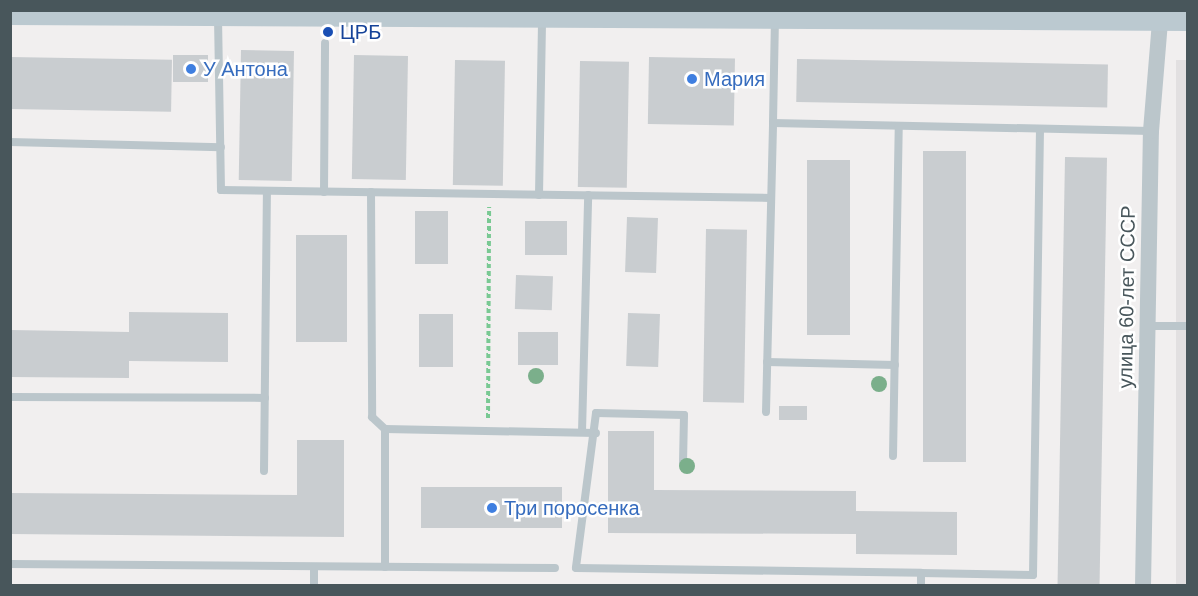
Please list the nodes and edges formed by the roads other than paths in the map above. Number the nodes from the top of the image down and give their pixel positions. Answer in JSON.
{"nodes":[{"id":1,"x":104,"y":12,"type":"edge"},
{"id":2,"x":218,"y":13,"type":"edge"},
{"id":3,"x":575,"y":13,"type":"edge"},
{"id":4,"x":10,"y":14,"type":"edge"},
{"id":5,"x":1052,"y":15,"type":"edge"},
{"id":6,"x":1160,"y":15,"type":"edge"},
{"id":7,"x":542,"y":16,"type":"junction"},
{"id":8,"x":775,"y":17,"type":"junction"},
{"id":9,"x":1188,"y":20,"type":"edge"},
{"id":10,"x":325,"y":43,"type":"dead end"},
{"id":11,"x":773,"y":123,"type":"junction"},
{"id":12,"x":899,"y":127,"type":"junction"},
{"id":13,"x":1040,"y":130,"type":"junction"},
{"id":14,"x":1150,"y":131,"type":"junction"},
{"id":15,"x":10,"y":142,"type":"edge"},
{"id":16,"x":221,"y":147,"type":"junction"},
{"id":17,"x":267,"y":190,"type":"junction"},
{"id":18,"x":324,"y":192,"type":"junction"},
{"id":19,"x":370,"y":192,"type":"junction"},
{"id":20,"x":539,"y":195,"type":"junction"},
{"id":21,"x":588,"y":195,"type":"junction"},
{"id":22,"x":771,"y":198,"type":"junction"},
{"id":23,"x":1147,"y":326,"type":"junction"},
{"id":24,"x":1188,"y":326,"type":"edge"},
{"id":25,"x":767,"y":362,"type":"junction"},
{"id":26,"x":895,"y":364,"type":"junction"},
{"id":27,"x":10,"y":397,"type":"edge"},
{"id":28,"x":265,"y":398,"type":"junction"},
{"id":29,"x":766,"y":412,"type":"dead end"},
{"id":30,"x":385,"y":429,"type":"junction"},
{"id":31,"x":582,"y":432,"type":"junction"},
{"id":32,"x":596,"y":433,"type":"junction"},
{"id":33,"x":893,"y":456,"type":"dead end"},
{"id":34,"x":683,"y":463,"type":"dead end"},
{"id":35,"x":264,"y":471,"type":"dead end"},
{"id":36,"x":10,"y":564,"type":"edge"},
{"id":37,"x":315,"y":567,"type":"junction"},
{"id":38,"x":385,"y":567,"type":"junction"},
{"id":39,"x":555,"y":568,"type":"dead end"},
{"id":40,"x":921,"y":573,"type":"junction"},
{"id":41,"x":314,"y":585,"type":"edge"},
{"id":42,"x":921,"y":585,"type":"edge"},
{"id":43,"x":1143,"y":585,"type":"edge"}],
"edges":[{"from":1,"to":2,"type":"street"},
{"from":1,"to":4,"type":"street"},
{"from":2,"to":7,"type":"street"},
{"from":2,"to":16,"type":"lane"},
{"from":3,"to":7,"type":"street"},
{"from":3,"to":8,"type":"street"},
{"from":5,"to":6,"type":"street"},
{"from":5,"to":8,"type":"street"},
{"from":6,"to":9,"type":"street"},
{"from":6,"to":14,"type":"street","name":"улица 60-лет СССР"},
{"from":7,"to":20,"type":"lane"},
{"from":8,"to":11,"type":"lane"},
{"from":10,"to":18,"type":"lane"},
{"from":11,"to":12,"type":"lane"},
{"from":11,"to":22,"type":"lane"},
{"from":12,"to":13,"type":"lane"},
{"from":12,"to":26,"type":"lane"},
{"from":13,"to":14,"type":"lane"},
{"from":13,"to":40,"type":"lane"},
{"from":14,"to":23,"type":"street","name":"улица 60-лет СССР"},
{"from":15,"to":16,"type":"lane"},
{"from":16,"to":17,"type":"lane"},
{"from":17,"to":18,"type":"lane"},
{"from":17,"to":28,"type":"lane"},
{"from":18,"to":19,"type":"lane"},
{"from":19,"to":20,"type":"lane"},
{"from":19,"to":30,"type":"lane"},
{"from":20,"to":21,"type":"lane"},
{"from":21,"to":22,"type":"lane"},
{"from":21,"to":31,"type":"lane"},
{"from":22,"to":25,"type":"lane"},
{"from":23,"to":24,"type":"lane"},
{"from":23,"to":43,"type":"street","name":"улица 60-лет СССР"},
{"from":25,"to":26,"type":"lane"},
{"from":25,"to":29,"type":"lane"},
{"from":26,"to":33,"type":"lane"},
{"from":27,"to":28,"type":"lane"},
{"from":28,"to":35,"type":"lane"},
{"from":30,"to":31,"type":"lane"},
{"from":30,"to":38,"type":"lane"},
{"from":31,"to":32,"type":"lane"},
{"from":32,"to":34,"type":"lane"},
{"from":32,"to":40,"type":"lane"},
{"from":36,"to":37,"type":"lane"},
{"from":37,"to":38,"type":"lane"},
{"from":37,"to":41,"type":"lane"},
{"from":38,"to":39,"type":"lane"},
{"from":40,"to":42,"type":"lane"}]}
